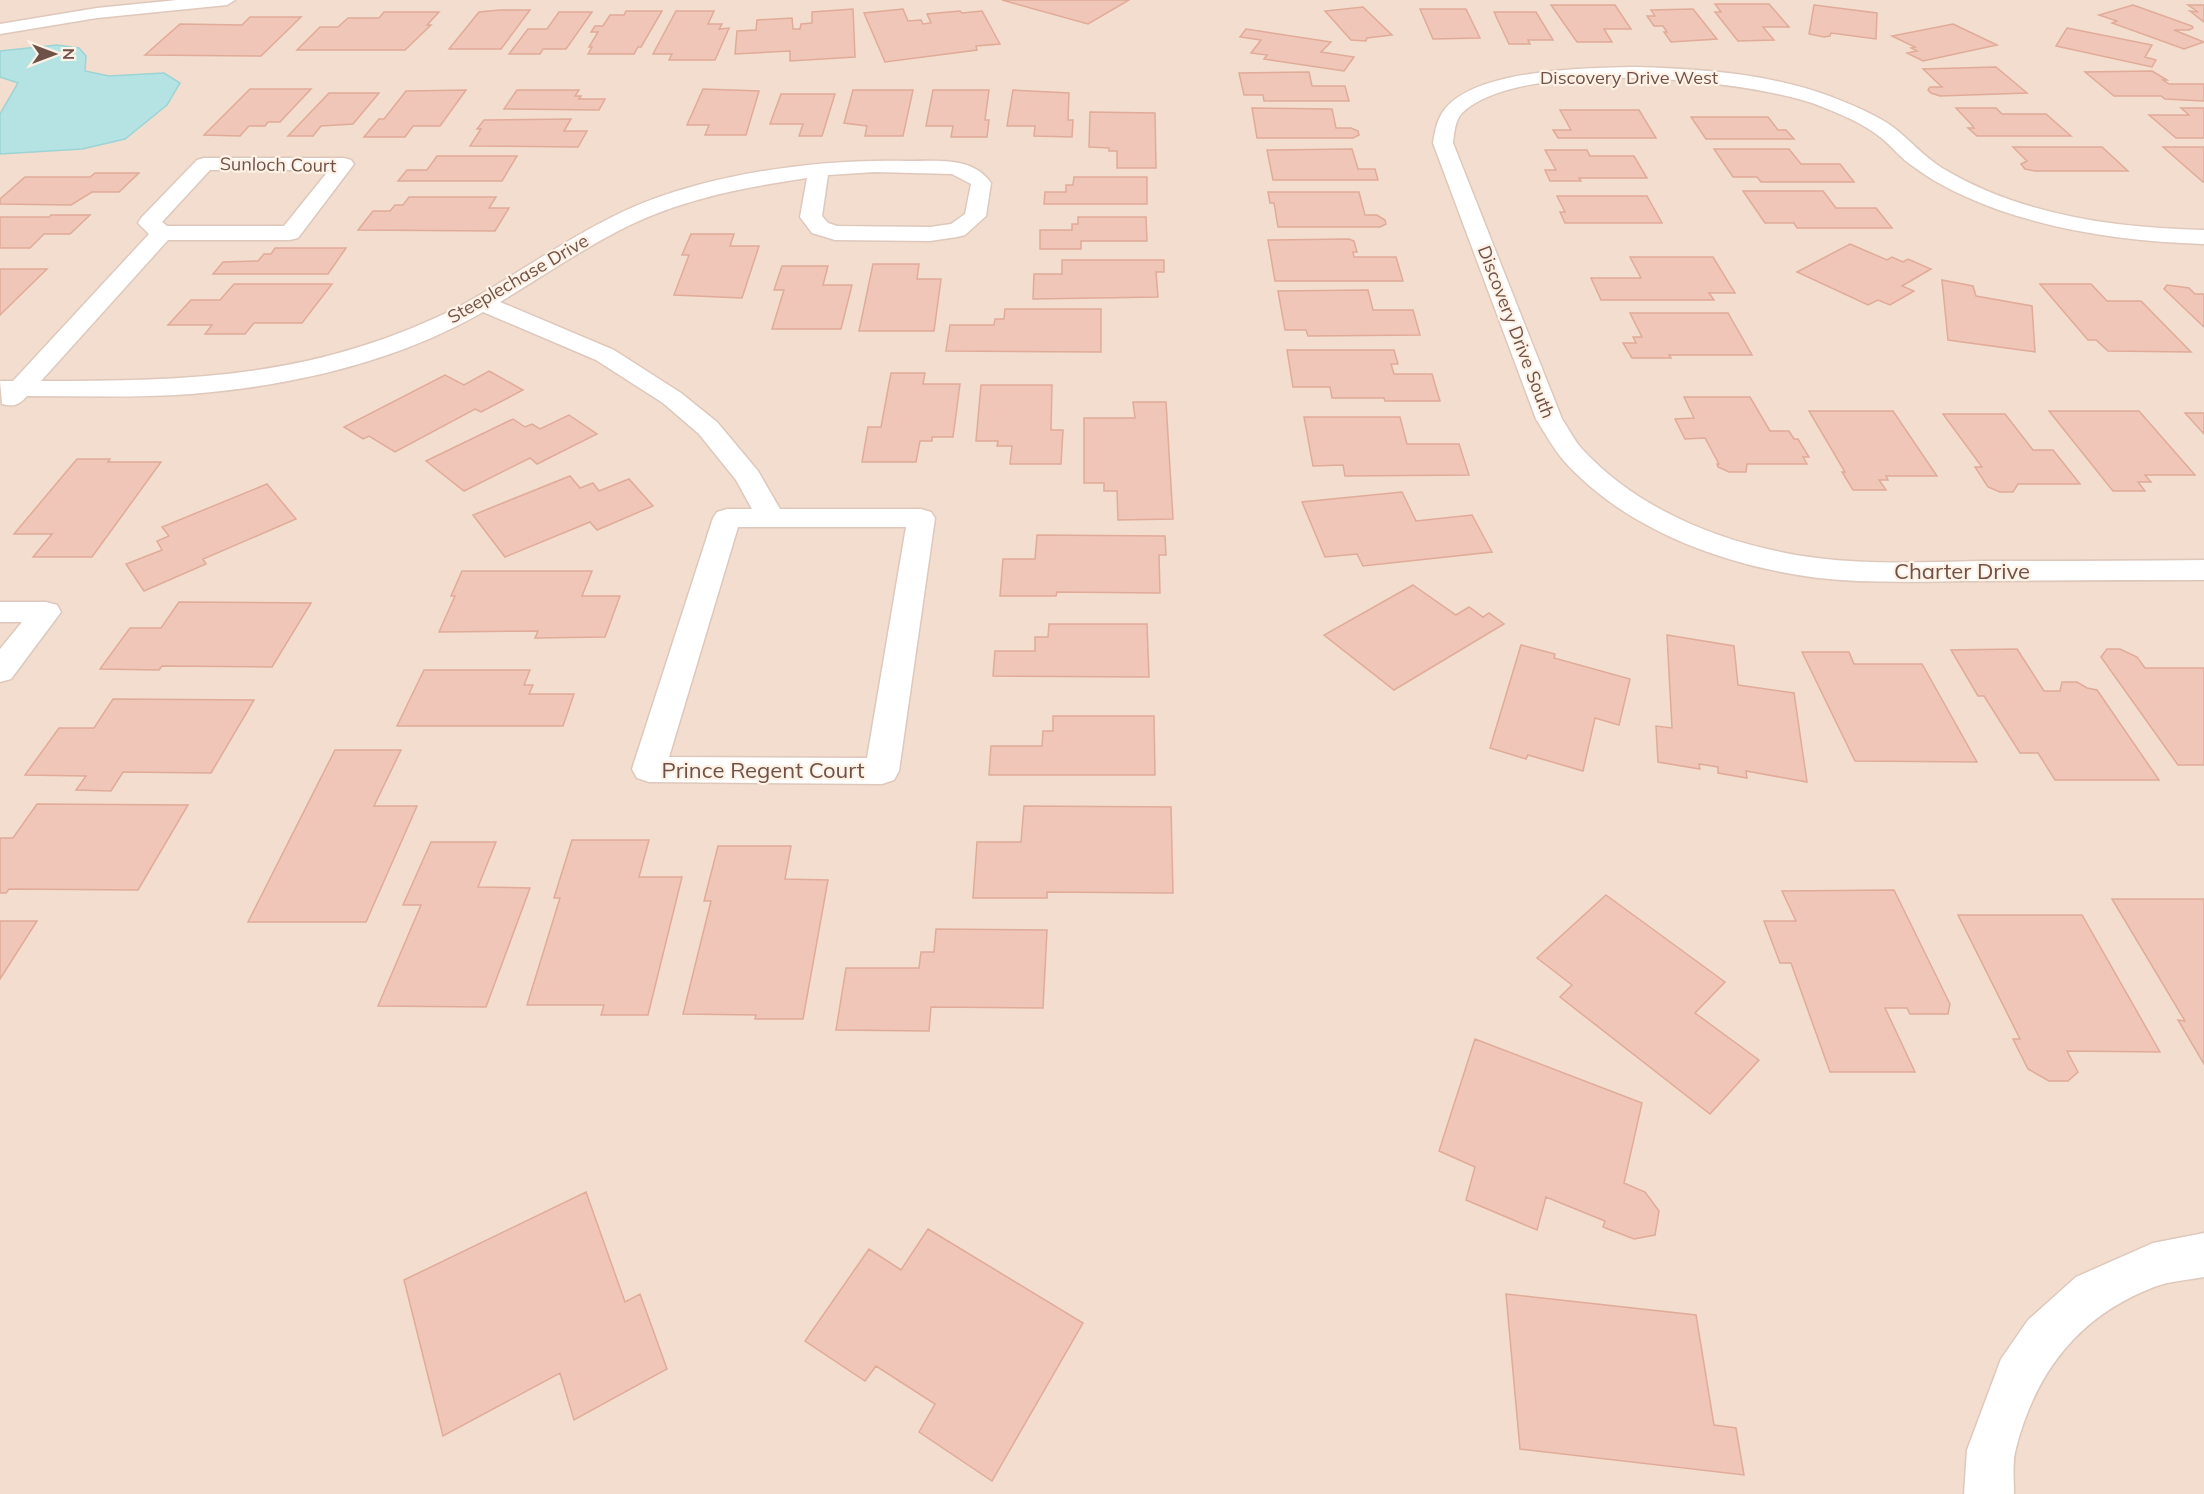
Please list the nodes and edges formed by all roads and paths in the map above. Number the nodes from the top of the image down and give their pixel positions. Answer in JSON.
{"nodes":[{"id":1,"x":227,"y":0,"type":"edge"},
{"id":2,"x":0,"y":29,"type":"edge"},
{"id":3,"x":1457,"y":108,"type":"joint"},
{"id":4,"x":819,"y":170,"type":"junction"},
{"id":5,"x":162,"y":233,"type":"junction"},
{"id":6,"x":2204,"y":237,"type":"edge"},
{"id":7,"x":484,"y":304,"type":"junction"},
{"id":8,"x":10,"y":389,"type":"edge"},
{"id":9,"x":0,"y":412,"type":"edge"},
{"id":10,"x":769,"y":519,"type":"junction"},
{"id":11,"x":1723,"y":545,"type":"joint"},
{"id":12,"x":2204,"y":570,"type":"edge"},
{"id":13,"x":0,"y":612,"type":"edge"},
{"id":14,"x":0,"y":671,"type":"edge"},
{"id":15,"x":2204,"y":1255,"type":"edge"},
{"id":16,"x":1990,"y":1472,"type":"edge"}],
"edges":[{"from":1,"to":2,"type":"street"},
{"from":3,"to":6,"type":"street","name":"Discovery Drive West"},
{"from":3,"to":11,"type":"street","name":"Discovery Drive South"},
{"from":4,"to":4,"type":"street","name":"Steeplechase Drive"},
{"from":4,"to":7,"type":"street","name":"Steeplechase Drive"},
{"from":5,"to":5,"type":"street","name":"Sunloch Court"},
{"from":5,"to":8,"type":"street"},
{"from":7,"to":8,"type":"street","name":"Steeplechase Drive"},
{"from":7,"to":10,"type":"street"},
{"from":8,"to":9,"type":"street"},
{"from":10,"to":10,"type":"street","name":"Prince Regent Court"},
{"from":11,"to":12,"type":"street","name":"Charter Drive"},
{"from":13,"to":14,"type":"street"},
{"from":15,"to":16,"type":"street"}]}
